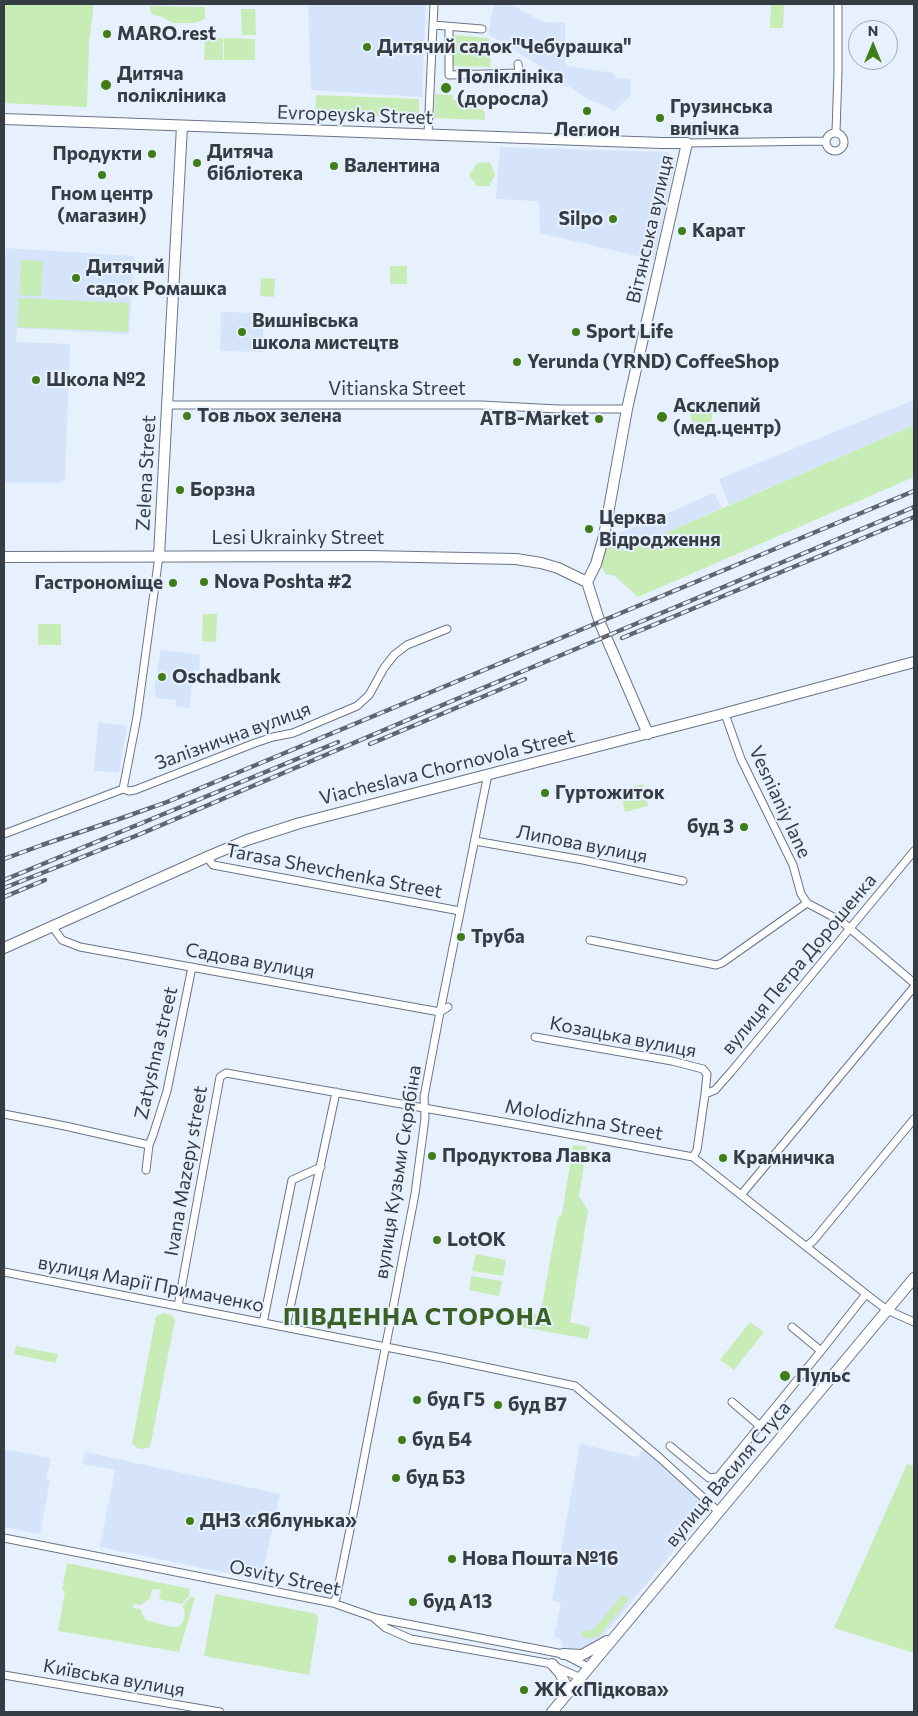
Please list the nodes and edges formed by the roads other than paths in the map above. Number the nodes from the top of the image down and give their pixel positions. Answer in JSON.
{"nodes":[{"id":1,"x":434,"y":4,"type":"edge"},
{"id":2,"x":838,"y":4,"type":"edge"},
{"id":3,"x":433,"y":25,"type":"junction"},
{"id":4,"x":449,"y":27,"type":"junction"},
{"id":5,"x":482,"y":29,"type":"dead end"},
{"id":6,"x":518,"y":64,"type":"dead end"},
{"id":7,"x":4,"y":119,"type":"edge"},
{"id":8,"x":182,"y":126,"type":"junction"},
{"id":9,"x":836,"y":132,"type":"junction"},
{"id":10,"x":428,"y":134,"type":"junction"},
{"id":11,"x":825,"y":142,"type":"junction"},
{"id":12,"x":687,"y":143,"type":"junction"},
{"id":13,"x":167,"y":404,"type":"junction"},
{"id":14,"x":627,"y":409,"type":"junction"},
{"id":15,"x":159,"y":556,"type":"junction"},
{"id":16,"x":4,"y":557,"type":"edge"},
{"id":17,"x":587,"y":582,"type":"junction"},
{"id":18,"x":447,"y":628,"type":"dead end"},
{"id":19,"x":914,"y":662,"type":"edge"},
{"id":20,"x":725,"y":714,"type":"junction"},
{"id":21,"x":648,"y":734,"type":"junction"},
{"id":22,"x":488,"y":774,"type":"junction"},
{"id":23,"x":123,"y":789,"type":"junction"},
{"id":24,"x":4,"y":834,"type":"edge"},
{"id":25,"x":475,"y":841,"type":"junction"},
{"id":26,"x":914,"y":851,"type":"edge"},
{"id":27,"x":207,"y":857,"type":"junction"},
{"id":28,"x":682,"y":881,"type":"dead end"},
{"id":29,"x":807,"y":903,"type":"junction"},
{"id":30,"x":460,"y":911,"type":"junction"},
{"id":31,"x":52,"y":926,"type":"junction"},
{"id":32,"x":851,"y":929,"type":"junction"},
{"id":33,"x":590,"y":940,"type":"dead end"},
{"id":34,"x":4,"y":948,"type":"edge"},
{"id":35,"x":192,"y":967,"type":"junction"},
{"id":36,"x":914,"y":982,"type":"edge"},
{"id":37,"x":914,"y":987,"type":"edge"},
{"id":38,"x":448,"y":1007,"type":"dead end"},
{"id":39,"x":440,"y":1012,"type":"junction"},
{"id":40,"x":535,"y":1037,"type":"dead end"},
{"id":41,"x":226,"y":1073,"type":"joint"},
{"id":42,"x":336,"y":1092,"type":"junction"},
{"id":43,"x":705,"y":1094,"type":"junction"},
{"id":44,"x":426,"y":1108,"type":"junction"},
{"id":45,"x":4,"y":1114,"type":"edge"},
{"id":46,"x":914,"y":1119,"type":"edge"},
{"id":47,"x":149,"y":1145,"type":"junction"},
{"id":48,"x":693,"y":1157,"type":"junction"},
{"id":49,"x":320,"y":1166,"type":"junction"},
{"id":50,"x":146,"y":1170,"type":"dead end"},
{"id":51,"x":741,"y":1195,"type":"junction"},
{"id":52,"x":807,"y":1246,"type":"junction"},
{"id":53,"x":4,"y":1272,"type":"edge"},
{"id":54,"x":914,"y":1278,"type":"edge"},
{"id":55,"x":866,"y":1294,"type":"junction"},
{"id":56,"x":178,"y":1306,"type":"junction"},
{"id":57,"x":887,"y":1310,"type":"junction"},
{"id":58,"x":914,"y":1322,"type":"edge"},
{"id":59,"x":263,"y":1323,"type":"junction"},
{"id":60,"x":792,"y":1327,"type":"dead end"},
{"id":61,"x":286,"y":1328,"type":"junction"},
{"id":62,"x":386,"y":1347,"type":"junction"},
{"id":63,"x":822,"y":1351,"type":"junction"},
{"id":64,"x":732,"y":1402,"type":"dead end"},
{"id":65,"x":760,"y":1426,"type":"junction"},
{"id":66,"x":670,"y":1446,"type":"dead end"},
{"id":67,"x":719,"y":1512,"type":"junction"},
{"id":68,"x":4,"y":1538,"type":"edge"},
{"id":69,"x":333,"y":1603,"type":"junction"},
{"id":70,"x":373,"y":1617,"type":"junction"},
{"id":71,"x":618,"y":1634,"type":"junction"},
{"id":72,"x":563,"y":1654,"type":"junction"},
{"id":73,"x":552,"y":1664,"type":"junction"},
{"id":74,"x":590,"y":1668,"type":"junction"},
{"id":75,"x":4,"y":1675,"type":"edge"},
{"id":76,"x":581,"y":1678,"type":"junction"},
{"id":77,"x":569,"y":1692,"type":"junction"},
{"id":78,"x":220,"y":1712,"type":"edge"},
{"id":79,"x":552,"y":1712,"type":"edge"}],
"edges":[{"from":1,"to":3,"type":"street"},
{"from":2,"to":9,"type":"street"},
{"from":3,"to":4,"type":"street"},
{"from":3,"to":10,"type":"street"},
{"from":4,"to":5,"type":"street"},
{"from":4,"to":6,"type":"street"},
{"from":7,"to":8,"type":"street","name":"Evropeyska Street"},
{"from":8,"to":10,"type":"street","name":"Evropeyska Street"},
{"from":8,"to":13,"type":"street","name":"Zelena Street"},
{"from":9,"to":11,"type":"street"},
{"from":9,"to":11,"type":"street","name":"Evropeyska Street"},
{"from":10,"to":12,"type":"street","name":"Evropeyska Street"},
{"from":11,"to":12,"type":"street","name":"Evropeyska Street"},
{"from":12,"to":14,"type":"street","name":"Вітянська вулиця"},
{"from":13,"to":14,"type":"street","name":"Vitianska Street"},
{"from":13,"to":15,"type":"street","name":"Zelena Street"},
{"from":14,"to":17,"type":"street","name":"Вітянська вулиця"},
{"from":15,"to":16,"type":"street","name":"Lesi Ukrainky Street"},
{"from":15,"to":17,"type":"street","name":"Lesi Ukrainky Street"},
{"from":15,"to":23,"type":"street","name":"Zelena Street"},
{"from":17,"to":21,"type":"street"},
{"from":18,"to":23,"type":"street","name":"Залізнична вулиця"},
{"from":19,"to":20,"type":"street","name":"Viacheslava Chornovola Street"},
{"from":20,"to":21,"type":"street","name":"Viacheslava Chornovola Street"},
{"from":20,"to":29,"type":"street","name":"Vesnianiy lane"},
{"from":21,"to":22,"type":"street","name":"Viacheslava Chornovola Street"},
{"from":22,"to":25,"type":"street","name":"вулиця Кузьми Скрябіна"},
{"from":22,"to":27,"type":"street","name":"Viacheslava Chornovola Street"},
{"from":23,"to":24,"type":"street","name":"Залізнична вулиця"},
{"from":25,"to":28,"type":"street","name":"Липова вулиця"},
{"from":25,"to":30,"type":"street","name":"вулиця Кузьми Скрябіна"},
{"from":26,"to":32,"type":"street","name":"вулиця Петра Дорошенка"},
{"from":27,"to":30,"type":"street","name":"Tarasa Shevchenka Street"},
{"from":27,"to":31,"type":"street","name":"Viacheslava Chornovola Street"},
{"from":29,"to":32,"type":"street"},
{"from":29,"to":33,"type":"street"},
{"from":30,"to":39,"type":"street","name":"вулиця Кузьми Скрябіна"},
{"from":31,"to":34,"type":"street","name":"Viacheslava Chornovola Street"},
{"from":31,"to":35,"type":"street","name":"Садова вулиця"},
{"from":32,"to":36,"type":"street"},
{"from":32,"to":43,"type":"street","name":"вулиця Петра Дорошенка"},
{"from":35,"to":39,"type":"street","name":"Садова вулиця"},
{"from":35,"to":47,"type":"street","name":"Zatyshna street"},
{"from":37,"to":51,"type":"street"},
{"from":38,"to":39,"type":"street"},
{"from":39,"to":44,"type":"street","name":"вулиця Кузьми Скрябіна"},
{"from":40,"to":43,"type":"street","name":"Козацька вулиця"},
{"from":41,"to":42,"type":"street","name":"Molodizhna Street"},
{"from":41,"to":56,"type":"street","name":"Ivana Mazepy street"},
{"from":42,"to":44,"type":"street","name":"Molodizhna Street"},
{"from":42,"to":49,"type":"street"},
{"from":43,"to":48,"type":"street","name":"Козацька вулиця"},
{"from":44,"to":48,"type":"street","name":"Molodizhna Street"},
{"from":44,"to":62,"type":"street","name":"вулиця Кузьми Скрябіна"},
{"from":45,"to":47,"type":"street","name":"Zatyshna street"},
{"from":46,"to":52,"type":"street"},
{"from":47,"to":50,"type":"street","name":"Zatyshna street"},
{"from":48,"to":51,"type":"street","name":"Molodizhna Street"},
{"from":49,"to":59,"type":"street"},
{"from":49,"to":61,"type":"street"},
{"from":51,"to":52,"type":"street","name":"Molodizhna Street"},
{"from":52,"to":55,"type":"street","name":"Molodizhna Street"},
{"from":53,"to":56,"type":"street","name":"вулиця Марії Примаченко"},
{"from":54,"to":57,"type":"street","name":"вулиця Василя Стуса"},
{"from":55,"to":57,"type":"street","name":"Molodizhna Street"},
{"from":55,"to":63,"type":"street"},
{"from":56,"to":59,"type":"street","name":"вулиця Марії Примаченко"},
{"from":57,"to":58,"type":"street","name":"Molodizhna Street"},
{"from":57,"to":67,"type":"street","name":"вулиця Василя Стуса"},
{"from":59,"to":61,"type":"street","name":"вулиця Марії Примаченко"},
{"from":60,"to":63,"type":"street"},
{"from":61,"to":62,"type":"street","name":"вулиця Марії Примаченко"},
{"from":62,"to":67,"type":"street","name":"вулиця Марії Примаченко"},
{"from":62,"to":69,"type":"street","name":"вулиця Кузьми Скрябіна"},
{"from":63,"to":65,"type":"street"},
{"from":64,"to":65,"type":"street"},
{"from":65,"to":66,"type":"street"},
{"from":67,"to":71,"type":"street","name":"вулиця Василя Стуса"},
{"from":68,"to":69,"type":"street","name":"Osvity Street"},
{"from":69,"to":70,"type":"street","name":"Osvity Street"},
{"from":70,"to":72,"type":"street"},
{"from":70,"to":73,"type":"street","name":"Osvity Street"},
{"from":71,"to":72,"type":"street"},
{"from":71,"to":74,"type":"street","name":"вулиця Василя Стуса"},
{"from":72,"to":74,"type":"street"},
{"from":73,"to":76,"type":"street","name":"Osvity Street"},
{"from":73,"to":77,"type":"street"},
{"from":74,"to":76,"type":"street","name":"вулиця Василя Стуса"},
{"from":75,"to":78,"type":"street","name":"Київська вулиця"},
{"from":76,"to":77,"type":"street","name":"вулиця Василя Стуса"},
{"from":77,"to":79,"type":"street","name":"вулиця Василя Стуса"}]}
